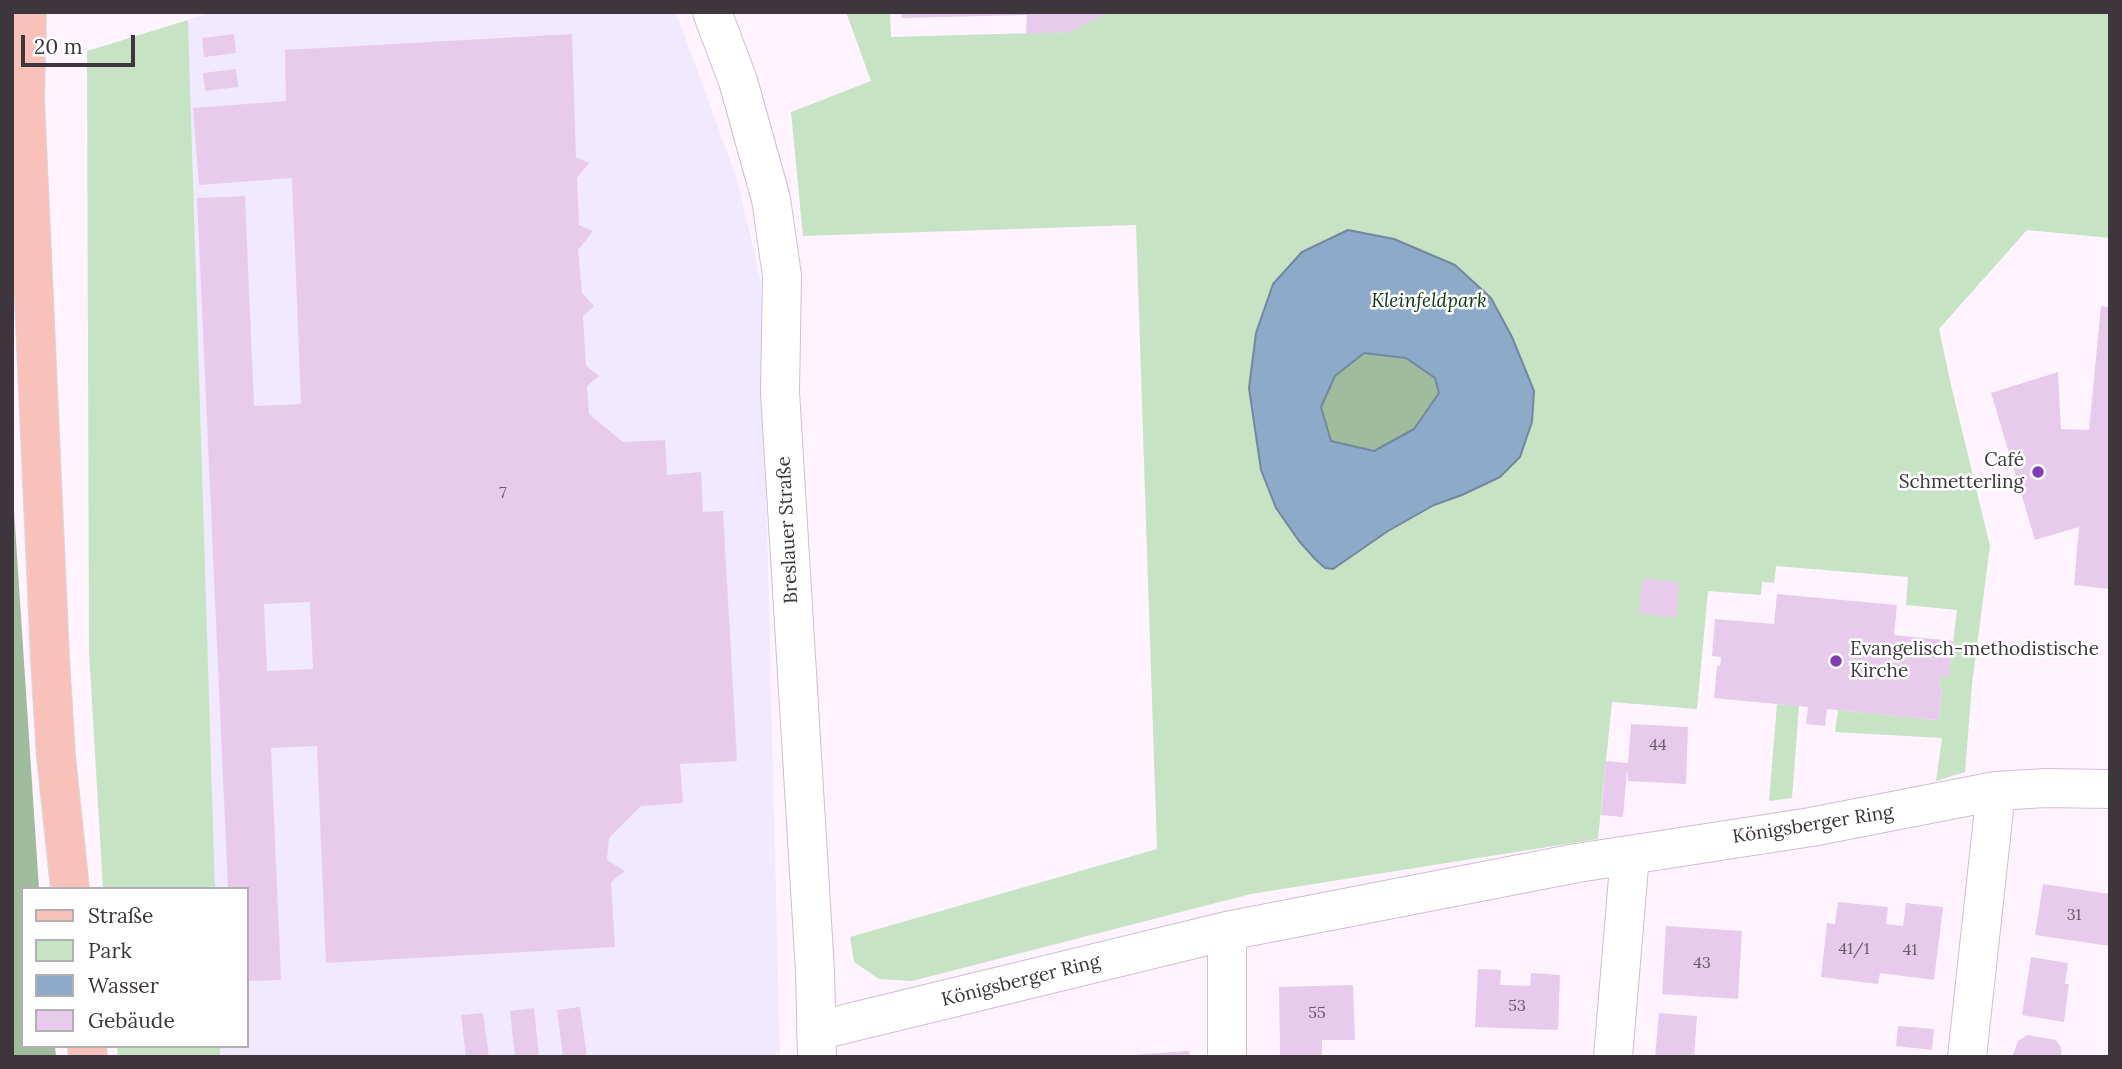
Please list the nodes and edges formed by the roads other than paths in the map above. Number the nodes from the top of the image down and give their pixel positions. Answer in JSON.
{"nodes":[{"id":1,"x":27,"y":12,"type":"edge"},
{"id":2,"x":712,"y":12,"type":"edge"},
{"id":3,"x":2110,"y":789,"type":"edge"},
{"id":4,"x":1996,"y":792,"type":"junction"},
{"id":5,"x":1630,"y":855,"type":"junction"},
{"id":6,"x":70,"y":887,"type":"edge"},
{"id":7,"x":1227,"y":931,"type":"junction"},
{"id":8,"x":817,"y":1044,"type":"edge"},
{"id":9,"x":1227,"y":1057,"type":"edge"},
{"id":10,"x":1613,"y":1057,"type":"edge"},
{"id":11,"x":1967,"y":1057,"type":"edge"}],
"edges":[{"from":1,"to":6,"type":"main road"},
{"from":2,"to":8,"type":"street","name":"Breslauer Straße"},
{"from":3,"to":4,"type":"street","name":"Königsberger Ring"},
{"from":4,"to":5,"type":"street","name":"Königsberger Ring"},
{"from":4,"to":11,"type":"street"},
{"from":5,"to":7,"type":"street","name":"Königsberger Ring"},
{"from":5,"to":10,"type":"street"},
{"from":7,"to":8,"type":"street","name":"Königsberger Ring"},
{"from":7,"to":9,"type":"street"}]}
